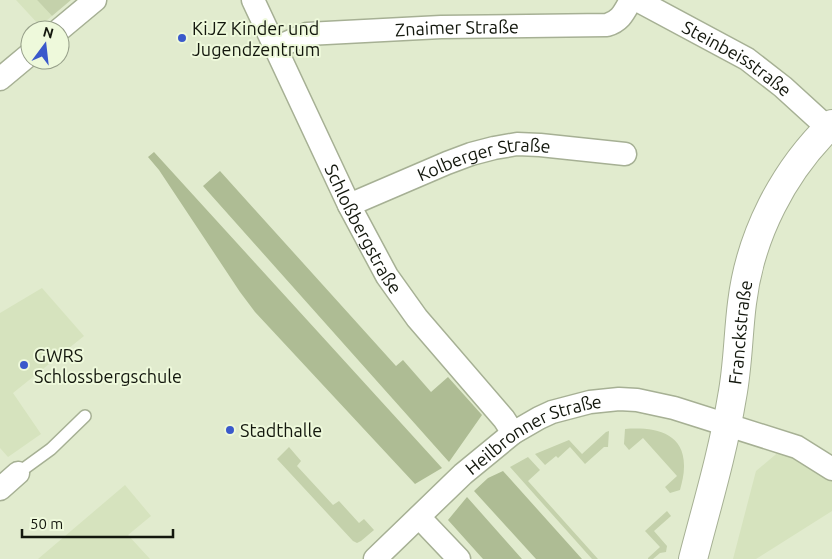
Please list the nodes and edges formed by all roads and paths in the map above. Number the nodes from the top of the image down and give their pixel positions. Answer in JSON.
{"nodes":[{"id":1,"x":253,"y":0,"type":"edge"},
{"id":2,"x":631,"y":0,"type":"edge"},
{"id":3,"x":637,"y":0,"type":"edge"},
{"id":4,"x":91,"y":3,"type":"edge"},
{"id":5,"x":70,"y":21,"type":"edge"},
{"id":6,"x":275,"y":48,"type":"junction"},
{"id":7,"x":20,"y":62,"type":"edge"},
{"id":8,"x":0,"y":79,"type":"edge"},
{"id":9,"x":830,"y":126,"type":"edge"},
{"id":10,"x":624,"y":154,"type":"dead end"},
{"id":11,"x":349,"y":205,"type":"junction"},
{"id":12,"x":86,"y":416,"type":"dead end"},
{"id":13,"x":726,"y":424,"type":"junction"},
{"id":14,"x":513,"y":433,"type":"junction"},
{"id":15,"x":832,"y":469,"type":"edge"},
{"id":16,"x":18,"y":473,"type":"joint"},
{"id":17,"x":0,"y":489,"type":"edge"},
{"id":18,"x":419,"y":517,"type":"junction"},
{"id":19,"x":375,"y":559,"type":"edge"},
{"id":20,"x":459,"y":559,"type":"edge"},
{"id":21,"x":693,"y":559,"type":"edge"}],
"edges":[{"from":1,"to":6,"type":"street","name":"Schloßbergstraße"},
{"from":2,"to":6,"type":"street","name":"Znaimer Straße"},
{"from":3,"to":9,"type":"street","name":"Steinbeisstraße"},
{"from":4,"to":5,"type":"street"},
{"from":6,"to":11,"type":"street","name":"Schloßbergstraße"},
{"from":7,"to":8,"type":"street"},
{"from":9,"to":13,"type":"street","name":"Franckstraße"},
{"from":10,"to":11,"type":"street","name":"Kolberger Straße"},
{"from":11,"to":14,"type":"street","name":"Schloßbergstraße"},
{"from":12,"to":16,"type":"lane"},
{"from":13,"to":14,"type":"street","name":"Heilbronner Straße"},
{"from":13,"to":15,"type":"street","name":"Heilbronner Straße"},
{"from":13,"to":21,"type":"street","name":"Franckstraße"},
{"from":14,"to":18,"type":"street","name":"Heilbronner Straße"},
{"from":16,"to":17,"type":"street"},
{"from":18,"to":19,"type":"street","name":"Heilbronner Straße"},
{"from":18,"to":20,"type":"street"}]}
